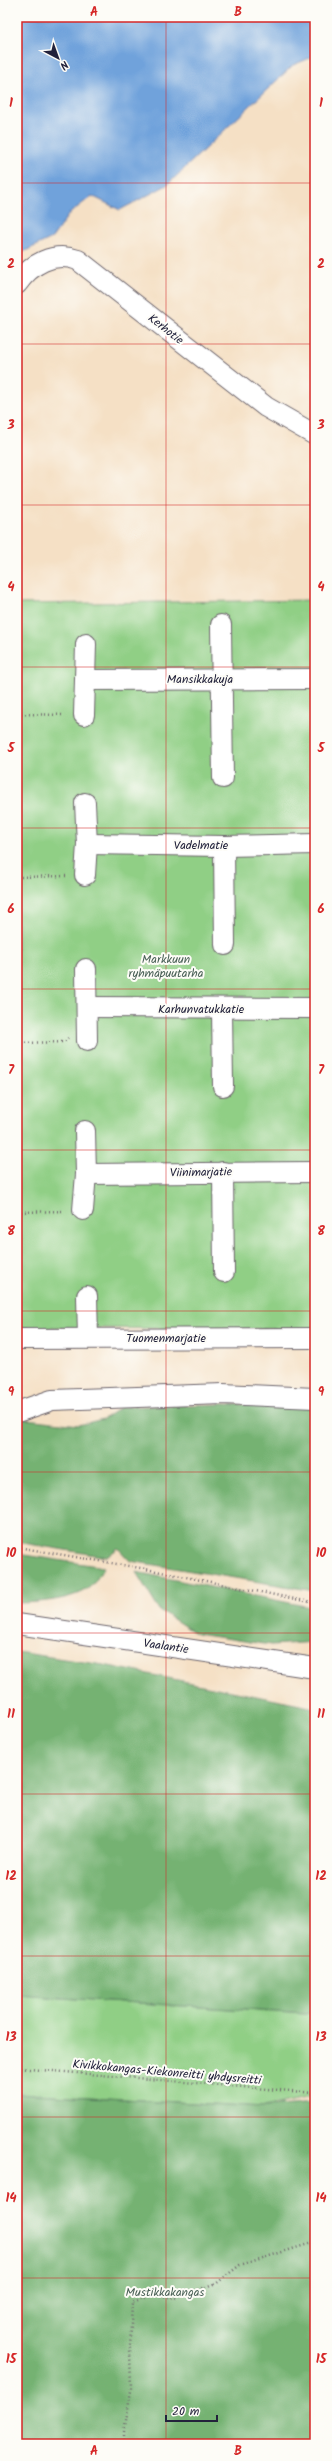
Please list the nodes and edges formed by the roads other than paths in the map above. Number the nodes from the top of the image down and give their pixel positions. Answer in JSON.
{"nodes":[{"id":1,"x":17,"y":284,"type":"edge"},
{"id":2,"x":315,"y":435,"type":"edge"},
{"id":3,"x":221,"y":625,"type":"dead end"},
{"id":4,"x":86,"y":644,"type":"dead end"},
{"id":5,"x":220,"y":678,"type":"junction"},
{"id":6,"x":85,"y":680,"type":"junction"},
{"id":7,"x":315,"y":680,"type":"edge"},
{"id":8,"x":84,"y":715,"type":"road end"},
{"id":9,"x":222,"y":778,"type":"dead end"},
{"id":10,"x":85,"y":803,"type":"dead end"},
{"id":11,"x":87,"y":844,"type":"junction"},
{"id":12,"x":315,"y":844,"type":"edge"},
{"id":13,"x":224,"y":846,"type":"junction"},
{"id":14,"x":85,"y":875,"type":"road end"},
{"id":15,"x":225,"y":946,"type":"dead end"},
{"id":16,"x":86,"y":969,"type":"dead end"},
{"id":17,"x":315,"y":1008,"type":"edge"},
{"id":18,"x":222,"y":1009,"type":"junction"},
{"id":19,"x":223,"y":1086,"type":"dead end"},
{"id":20,"x":85,"y":1131,"type":"dead end"},
{"id":21,"x":223,"y":1172,"type":"junction"},
{"id":22,"x":315,"y":1172,"type":"edge"},
{"id":23,"x":86,"y":1174,"type":"junction"},
{"id":24,"x":83,"y":1210,"type":"road end"},
{"id":25,"x":224,"y":1272,"type":"dead end"},
{"id":26,"x":87,"y":1296,"type":"dead end"},
{"id":27,"x":88,"y":1338,"type":"junction"},
{"id":28,"x":315,"y":1338,"type":"edge"},
{"id":29,"x":17,"y":1339,"type":"edge"},
{"id":30,"x":315,"y":1398,"type":"edge"},
{"id":31,"x":17,"y":1412,"type":"edge"},
{"id":32,"x":17,"y":1624,"type":"edge"},
{"id":33,"x":315,"y":1668,"type":"edge"}],
"edges":[{"from":1,"to":2,"type":"street","name":"Kerhotie"},
{"from":3,"to":5,"type":"street"},
{"from":4,"to":6,"type":"street"},
{"from":5,"to":6,"type":"street","name":"Mansikkakuja"},
{"from":5,"to":7,"type":"street","name":"Mansikkakuja"},
{"from":5,"to":9,"type":"street"},
{"from":6,"to":8,"type":"street"},
{"from":10,"to":11,"type":"street"},
{"from":11,"to":13,"type":"street","name":"Vadelmatie"},
{"from":11,"to":14,"type":"street"},
{"from":12,"to":13,"type":"street","name":"Vadelmatie"},
{"from":13,"to":15,"type":"street"},
{"from":16,"to":18,"type":"street","name":"Karhunvatukkatie"},
{"from":17,"to":18,"type":"street","name":"Karhunvatukkatie"},
{"from":18,"to":19,"type":"street"},
{"from":20,"to":23,"type":"street"},
{"from":21,"to":22,"type":"street","name":"Viinimarjatie"},
{"from":21,"to":23,"type":"street","name":"Viinimarjatie"},
{"from":21,"to":25,"type":"street"},
{"from":23,"to":24,"type":"street"},
{"from":26,"to":27,"type":"street"},
{"from":27,"to":28,"type":"street","name":"Tuomenmarjatie"},
{"from":27,"to":29,"type":"street","name":"Tuomenmarjatie"},
{"from":30,"to":31,"type":"street"},
{"from":32,"to":33,"type":"street","name":"Vaalantie"}]}
